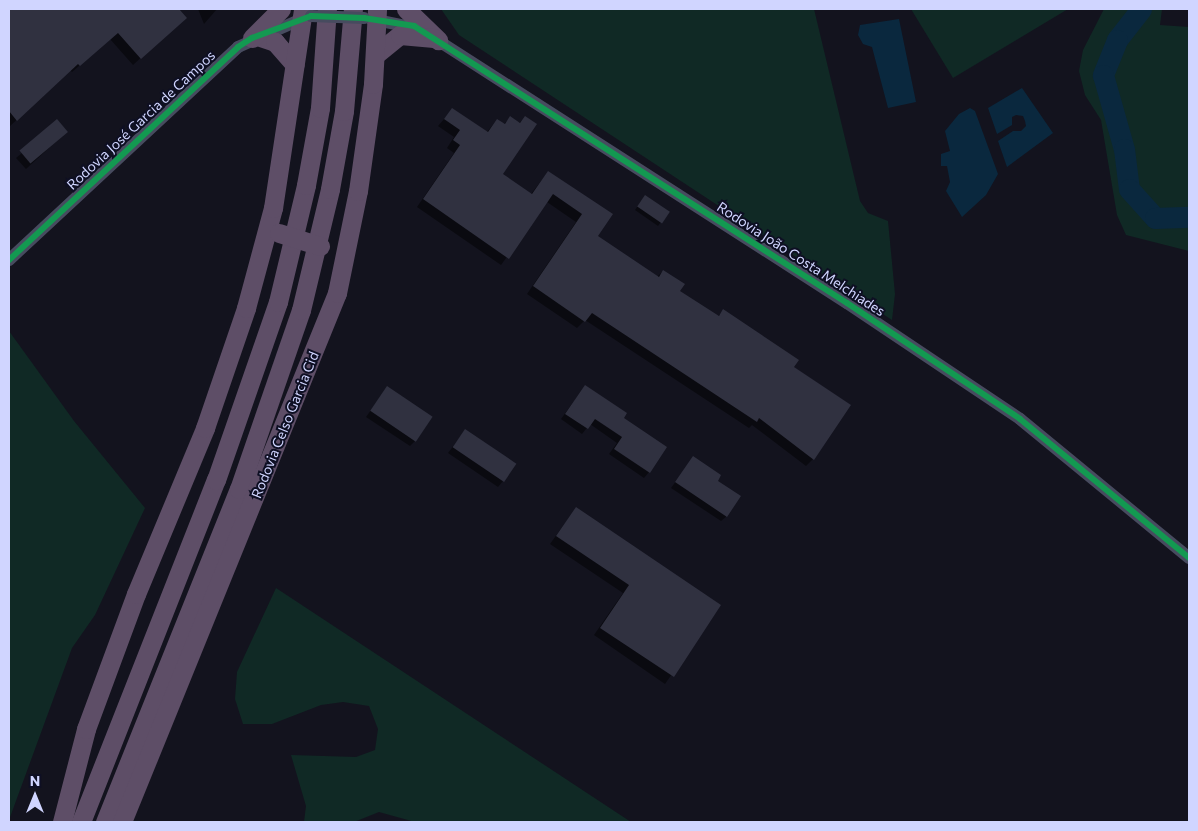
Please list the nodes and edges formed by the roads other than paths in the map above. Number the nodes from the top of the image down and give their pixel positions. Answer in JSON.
{"nodes":[{"id":1,"x":281,"y":9,"type":"edge"},
{"id":2,"x":406,"y":9,"type":"edge"},
{"id":3,"x":311,"y":13,"type":"edge"},
{"id":4,"x":368,"y":14,"type":"edge"},
{"id":5,"x":255,"y":37,"type":"junction"},
{"id":6,"x":438,"y":41,"type":"junction"},
{"id":7,"x":375,"y":55,"type":"junction"},
{"id":8,"x":296,"y":65,"type":"junction"},
{"id":9,"x":274,"y":231,"type":"junction"},
{"id":10,"x":346,"y":253,"type":"junction"},
{"id":11,"x":9,"y":260,"type":"edge"},
{"id":12,"x":1189,"y":558,"type":"edge"},
{"id":13,"x":62,"y":822,"type":"edge"},
{"id":14,"x":81,"y":822,"type":"edge"},
{"id":15,"x":105,"y":822,"type":"edge"},
{"id":16,"x":122,"y":822,"type":"edge"}],
"edges":[{"from":1,"to":5,"type":"highway"},
{"from":2,"to":6,"type":"highway"},
{"from":3,"to":4,"type":"street","name":"Rodovia João Costa Melchiades","bridge":true},
{"from":3,"to":5,"type":"street","name":"Rodovia José Garcia de Campos"},
{"from":3,"to":8,"type":"highway"},
{"from":3,"to":14,"type":"highway"},
{"from":4,"to":6,"type":"street","name":"Rodovia João Costa Melchiades"},
{"from":4,"to":7,"type":"highway","name":"Rodovia Celso Garcia Cid"},
{"from":4,"to":15,"type":"highway","name":"Rodovia Celso Garcia Cid"},
{"from":5,"to":8,"type":"highway"},
{"from":5,"to":11,"type":"street","name":"Rodovia José Garcia de Campos"},
{"from":6,"to":7,"type":"highway"},
{"from":6,"to":12,"type":"street","name":"Rodovia João Costa Melchiades"},
{"from":7,"to":10,"type":"highway","name":"Rodovia Celso Garcia Cid"},
{"from":8,"to":9,"type":"highway"},
{"from":9,"to":10,"type":"highway","bridge":true},
{"from":9,"to":13,"type":"highway"},
{"from":10,"to":16,"type":"highway","name":"Rodovia Celso Garcia Cid"}]}
